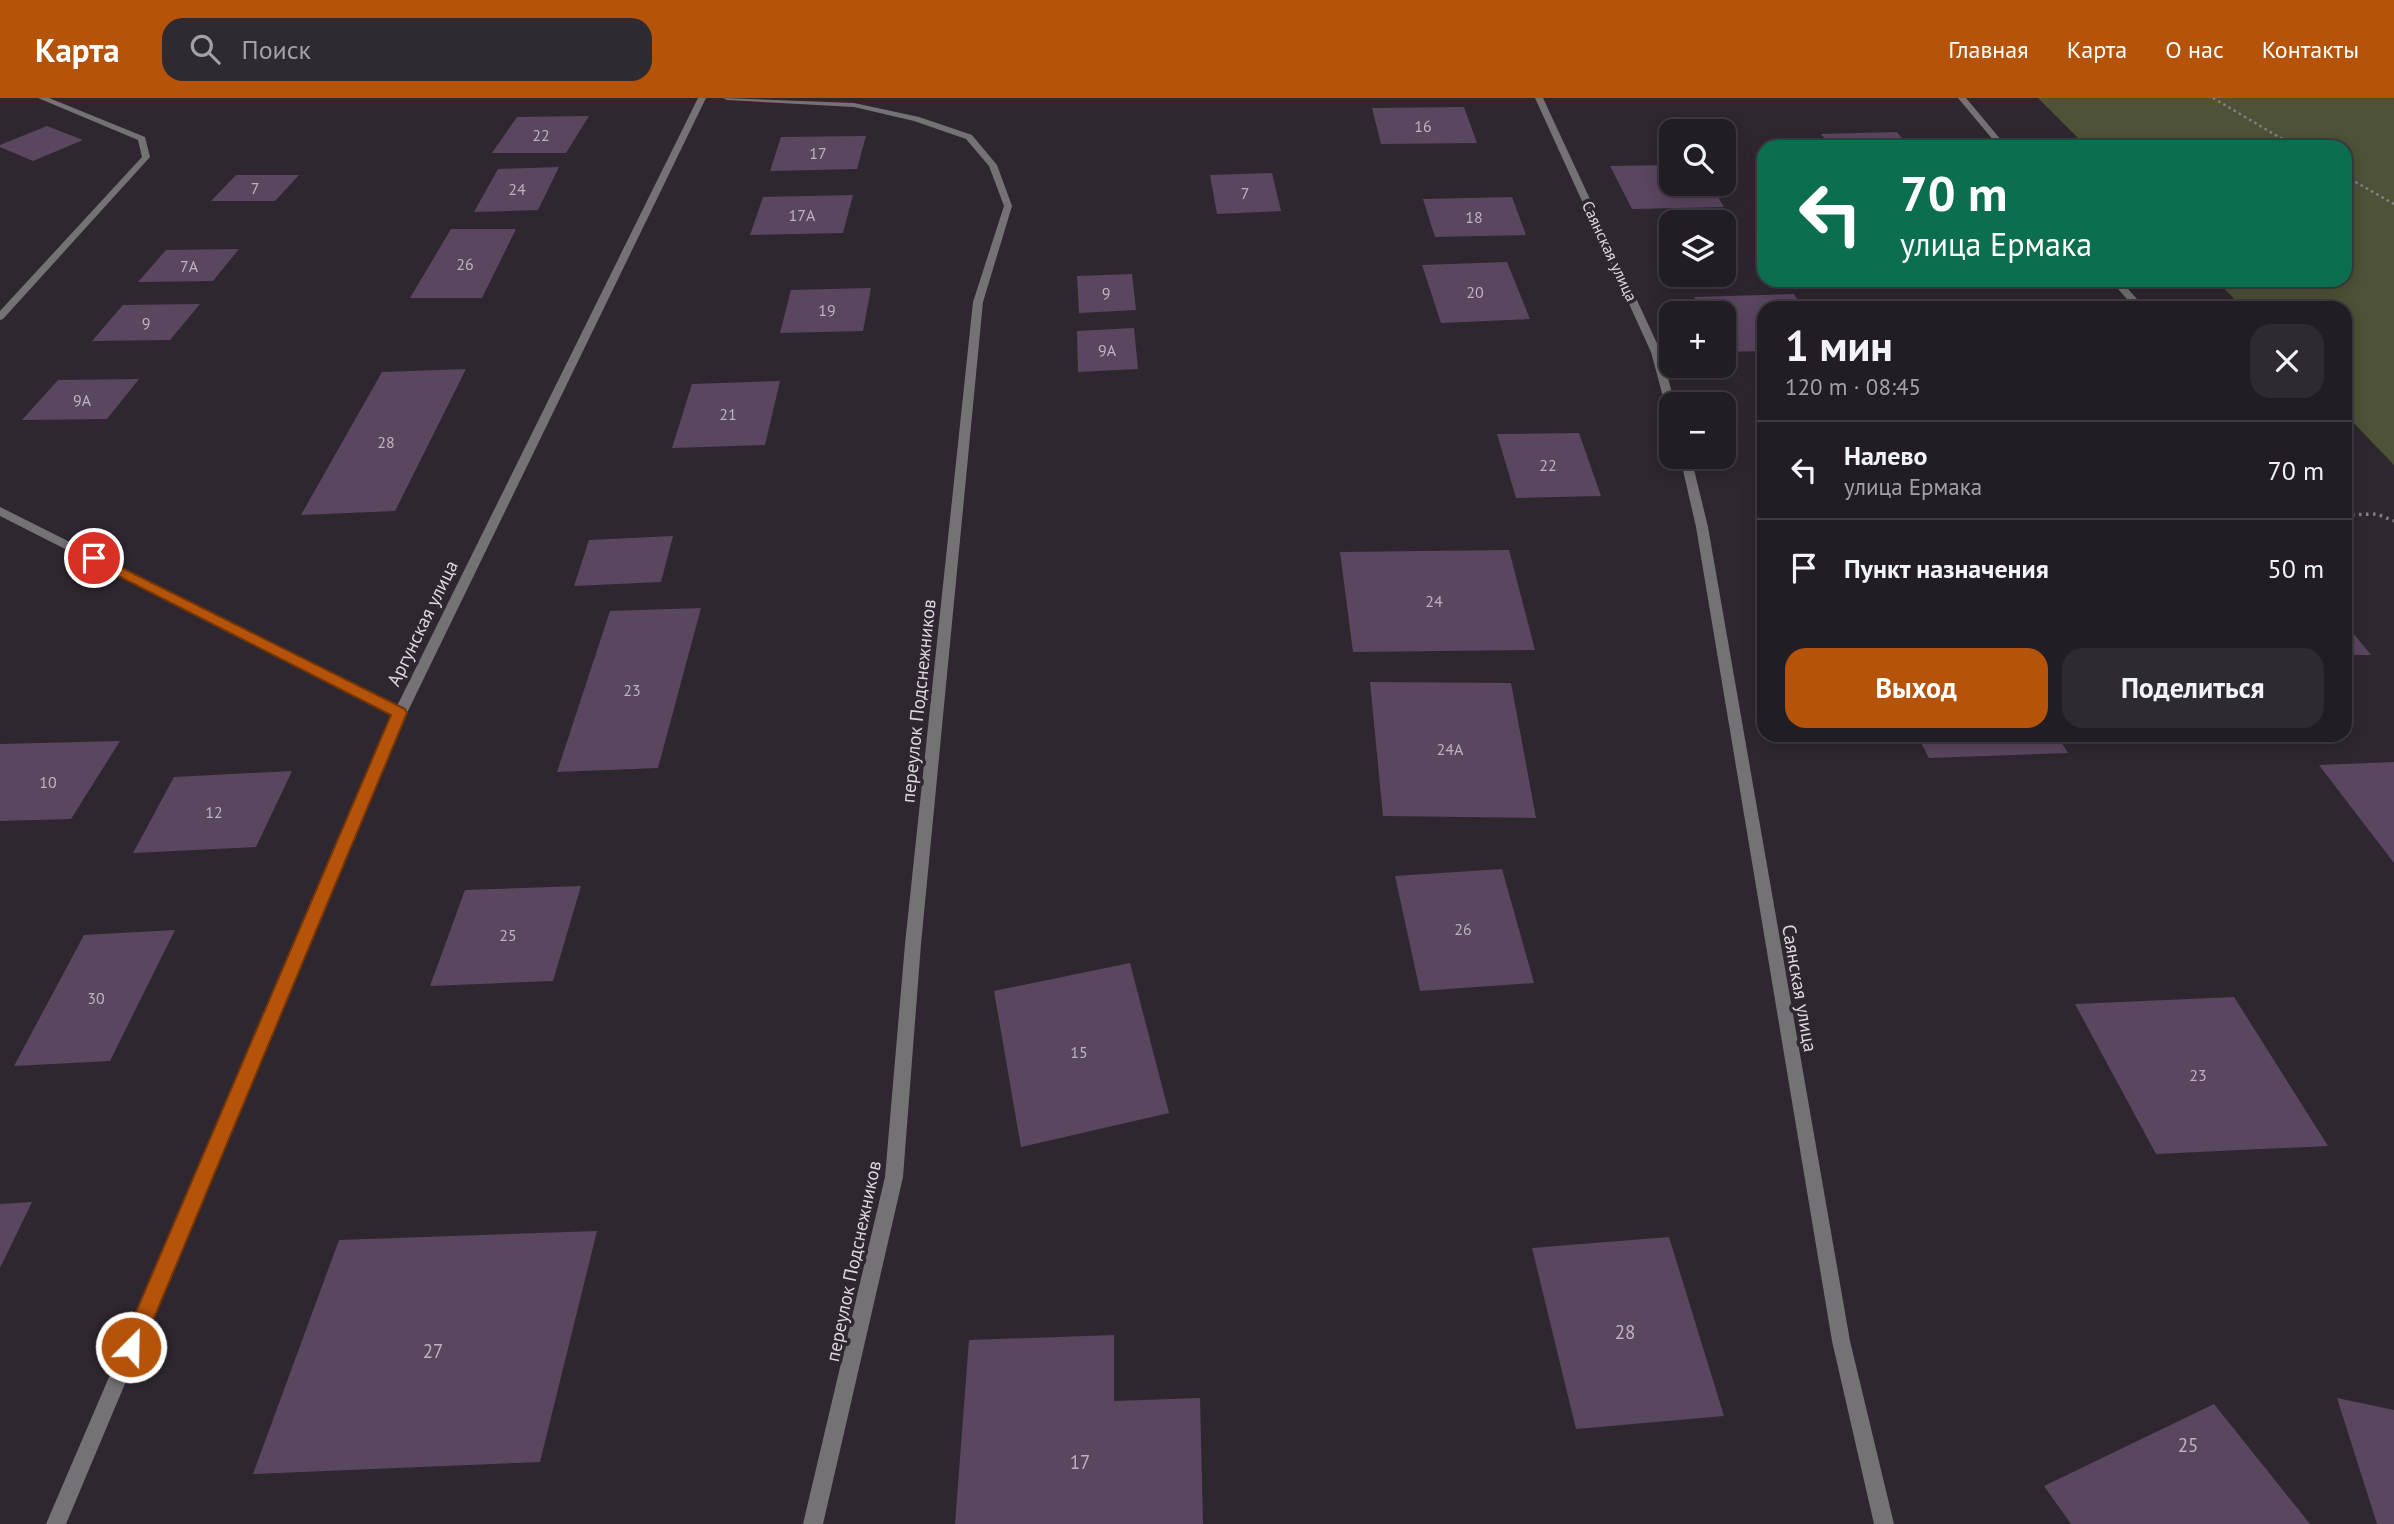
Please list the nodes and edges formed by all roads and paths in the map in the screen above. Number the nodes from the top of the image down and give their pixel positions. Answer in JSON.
{"nodes":[{"id":1,"x":42,"y":98,"type":"edge"},
{"id":2,"x":702,"y":98,"type":"edge"},
{"id":3,"x":727,"y":98,"type":"edge"},
{"id":4,"x":1539,"y":98,"type":"edge"},
{"id":5,"x":1962,"y":98,"type":"edge"},
{"id":6,"x":2213,"y":98,"type":"edge"},
{"id":7,"x":1997,"y":140,"type":"edge"},
{"id":8,"x":2284,"y":140,"type":"edge"},
{"id":9,"x":2352,"y":180,"type":"edge"},
{"id":10,"x":2394,"y":204,"type":"edge"},
{"id":11,"x":2121,"y":287,"type":"edge"},
{"id":12,"x":2134,"y":301,"type":"edge"},
{"id":13,"x":0,"y":317,"type":"edge"},
{"id":14,"x":1667,"y":392,"type":"edge"},
{"id":15,"x":1688,"y":469,"type":"edge"},
{"id":16,"x":0,"y":510,"type":"edge"},
{"id":17,"x":2352,"y":515,"type":"edge"},
{"id":18,"x":2394,"y":521,"type":"edge"},
{"id":19,"x":400,"y":713,"type":"junction"},
{"id":20,"x":56,"y":1524,"type":"edge"},
{"id":21,"x":813,"y":1524,"type":"edge"},
{"id":22,"x":1884,"y":1524,"type":"edge"}],
"edges":[{"from":1,"to":13,"type":"street"},
{"from":2,"to":19,"type":"street","name":"Аргунская улица"},
{"from":3,"to":21,"type":"street","name":"переулок Подснежников"},
{"from":4,"to":14,"type":"street","name":"Саянская улица"},
{"from":5,"to":7,"type":"street"},
{"from":6,"to":8,"type":"path"},
{"from":9,"to":10,"type":"path"},
{"from":11,"to":12,"type":"street"},
{"from":15,"to":22,"type":"street","name":"Саянская улица"},
{"from":16,"to":19,"type":"street"},
{"from":17,"to":18,"type":"path"},
{"from":19,"to":20,"type":"street","name":"Аргунская улица"}]}
